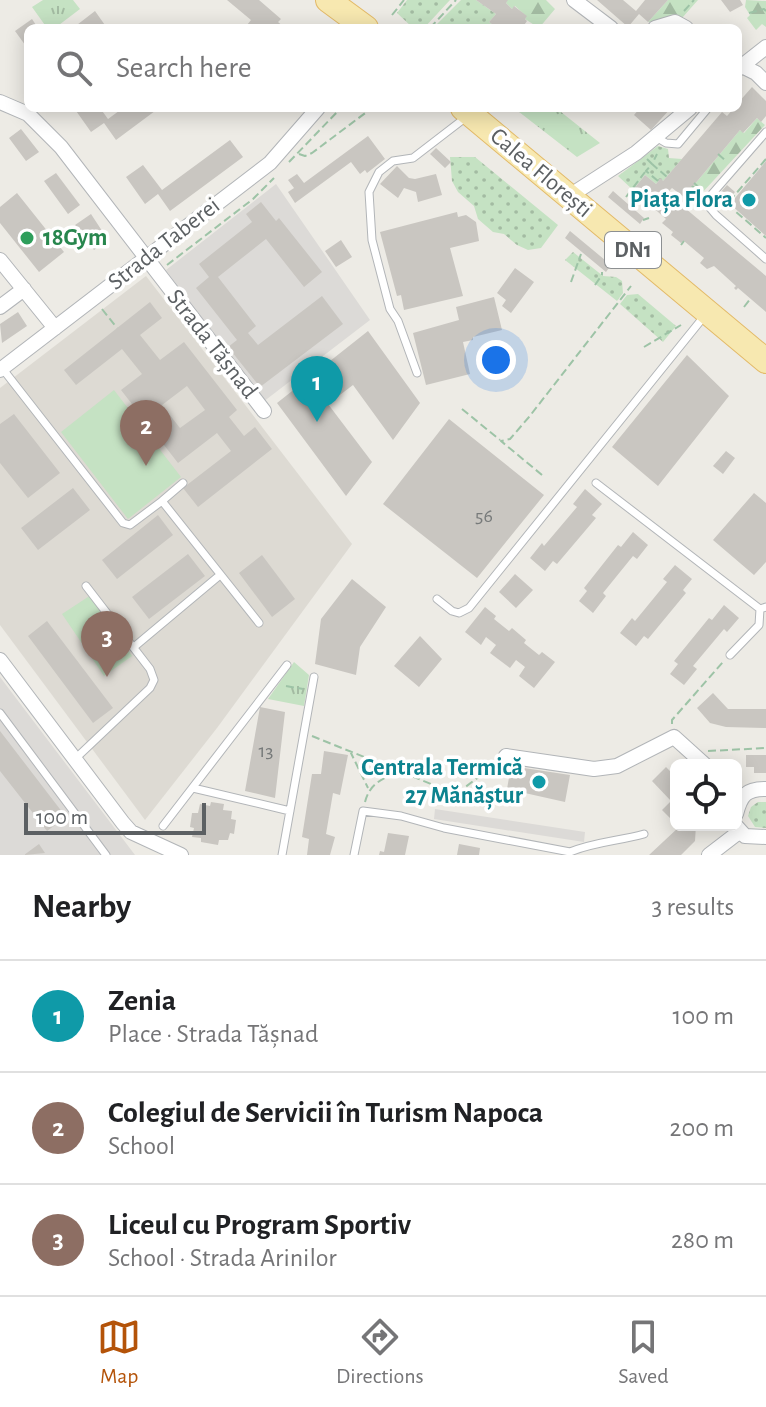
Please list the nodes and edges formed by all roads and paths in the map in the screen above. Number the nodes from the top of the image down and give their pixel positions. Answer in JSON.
{"nodes":[{"id":1,"x":328,"y":0,"type":"edge"},
{"id":2,"x":404,"y":0,"type":"edge"},
{"id":3,"x":456,"y":0,"type":"edge"},
{"id":4,"x":574,"y":0,"type":"edge"},
{"id":5,"x":694,"y":0,"type":"edge"},
{"id":6,"x":765,"y":9,"type":"edge"},
{"id":7,"x":749,"y":13,"type":"dead end"},
{"id":8,"x":392,"y":15,"type":"dead end"},
{"id":9,"x":361,"y":24,"type":"edge"},
{"id":10,"x":434,"y":24,"type":"edge"},
{"id":11,"x":606,"y":24,"type":"edge"},
{"id":12,"x":681,"y":24,"type":"edge"},
{"id":13,"x":766,"y":47,"type":"edge"},
{"id":14,"x":742,"y":64,"type":"edge"},
{"id":15,"x":742,"y":67,"type":"edge"},
{"id":16,"x":766,"y":83,"type":"edge"},
{"id":17,"x":0,"y":102,"type":"edge"},
{"id":18,"x":315,"y":112,"type":"edge"},
{"id":19,"x":367,"y":112,"type":"edge"},
{"id":20,"x":465,"y":112,"type":"edge"},
{"id":21,"x":467,"y":112,"type":"edge"},
{"id":22,"x":686,"y":112,"type":"edge"},
{"id":23,"x":705,"y":112,"type":"edge"},
{"id":24,"x":766,"y":132,"type":"edge"},
{"id":25,"x":658,"y":141,"type":"junction"},
{"id":26,"x":298,"y":154,"type":"dead end"},
{"id":27,"x":718,"y":154,"type":"dead end"},
{"id":28,"x":766,"y":159,"type":"edge"},
{"id":29,"x":652,"y":164,"type":"junction"},
{"id":30,"x":730,"y":165,"type":"dead end"},
{"id":31,"x":646,"y":171,"type":"junction"},
{"id":32,"x":667,"y":177,"type":"dead end"},
{"id":33,"x":658,"y":181,"type":"dead end"},
{"id":34,"x":558,"y":187,"type":"junction"},
{"id":35,"x":704,"y":192,"type":"dead end"},
{"id":36,"x":700,"y":196,"type":"dead end"},
{"id":37,"x":626,"y":197,"type":"dead end"},
{"id":38,"x":649,"y":218,"type":"dead end"},
{"id":39,"x":643,"y":220,"type":"dead end"},
{"id":40,"x":766,"y":238,"type":"edge"},
{"id":41,"x":581,"y":254,"type":"dead end"},
{"id":42,"x":146,"y":259,"type":"junction"},
{"id":43,"x":766,"y":259,"type":"edge"},
{"id":44,"x":0,"y":260,"type":"edge"},
{"id":45,"x":602,"y":272,"type":"dead end"},
{"id":46,"x":571,"y":282,"type":"dead end"},
{"id":47,"x":595,"y":285,"type":"dead end"},
{"id":48,"x":631,"y":286,"type":"dead end"},
{"id":49,"x":24,"y":289,"type":"junction"},
{"id":50,"x":94,"y":298,"type":"junction"},
{"id":51,"x":751,"y":298,"type":"dead end"},
{"id":52,"x":0,"y":307,"type":"edge"},
{"id":53,"x":744,"y":307,"type":"dead end"},
{"id":54,"x":707,"y":313,"type":"junction"},
{"id":55,"x":681,"y":325,"type":"dead end"},
{"id":56,"x":55,"y":328,"type":"junction"},
{"id":57,"x":117,"y":328,"type":"dead end"},
{"id":58,"x":644,"y":347,"type":"dead end"},
{"id":59,"x":766,"y":361,"type":"edge"},
{"id":60,"x":1,"y":369,"type":"edge"},
{"id":61,"x":417,"y":373,"type":"dead end"},
{"id":62,"x":462,"y":409,"type":"dead end"},
{"id":63,"x":264,"y":411,"type":"dead end"},
{"id":64,"x":501,"y":441,"type":"junction"},
{"id":65,"x":542,"y":475,"type":"dead end"},
{"id":66,"x":183,"y":483,"type":"dead end"},
{"id":67,"x":596,"y":483,"type":"dead end"},
{"id":68,"x":162,"y":501,"type":"junction"},
{"id":69,"x":220,"y":575,"type":"junction"},
{"id":70,"x":86,"y":586,"type":"dead end"},
{"id":71,"x":437,"y":599,"type":"dead end"},
{"id":72,"x":763,"y":608,"type":"edge"},
{"id":73,"x":259,"y":623,"type":"dead end"},
{"id":74,"x":134,"y":647,"type":"junction"},
{"id":75,"x":730,"y":655,"type":"joint"},
{"id":76,"x":287,"y":665,"type":"dead end"},
{"id":77,"x":2,"y":667,"type":"edge"},
{"id":78,"x":314,"y":677,"type":"dead end"},
{"id":79,"x":273,"y":683,"type":"junction"},
{"id":80,"x":312,"y":691,"type":"junction"},
{"id":81,"x":0,"y":713,"type":"edge"},
{"id":82,"x":305,"y":733,"type":"junction"},
{"id":83,"x":674,"y":737,"type":"junction"},
{"id":84,"x":766,"y":748,"type":"edge"},
{"id":85,"x":349,"y":750,"type":"junction"},
{"id":86,"x":691,"y":752,"type":"junction"},
{"id":87,"x":506,"y":756,"type":"joint"},
{"id":88,"x":75,"y":759,"type":"junction"},
{"id":89,"x":699,"y":759,"type":"edge"},
{"id":90,"x":401,"y":771,"type":"junction"},
{"id":91,"x":193,"y":788,"type":"junction"},
{"id":92,"x":766,"y":789,"type":"edge"},
{"id":93,"x":369,"y":790,"type":"junction"},
{"id":94,"x":742,"y":793,"type":"edge"},
{"id":95,"x":290,"y":811,"type":"junction"},
{"id":96,"x":363,"y":811,"type":"junction"},
{"id":97,"x":163,"y":826,"type":"dead end"},
{"id":98,"x":735,"y":831,"type":"edge"},
{"id":99,"x":740,"y":831,"type":"edge"},
{"id":100,"x":644,"y":834,"type":"dead end"},
{"id":101,"x":766,"y":837,"type":"edge"},
{"id":102,"x":570,"y":854,"type":"edge"},
{"id":103,"x":106,"y":855,"type":"edge"},
{"id":104,"x":181,"y":855,"type":"edge"},
{"id":105,"x":282,"y":855,"type":"edge"},
{"id":106,"x":354,"y":855,"type":"edge"},
{"id":107,"x":709,"y":855,"type":"edge"}],
"edges":[{"from":1,"to":9,"type":"main road"},
{"from":2,"to":8,"type":"path"},
{"from":3,"to":10,"type":"path"},
{"from":4,"to":11,"type":"street"},
{"from":5,"to":12,"type":"path"},
{"from":6,"to":7,"type":"path"},
{"from":13,"to":14,"type":"street"},
{"from":15,"to":16,"type":"street"},
{"from":17,"to":42,"type":"street","name":"Strada Tășnad"},
{"from":18,"to":42,"type":"street","name":"Strada Taberei"},
{"from":19,"to":26,"type":"path"},
{"from":20,"to":61,"type":"lane"},
{"from":21,"to":34,"type":"main road","name":"Calea Florești","number":"DN1"},
{"from":22,"to":25,"type":"street"},
{"from":23,"to":25,"type":"lane"},
{"from":24,"to":43,"type":"lane"},
{"from":25,"to":29,"type":"path"},
{"from":25,"to":34,"type":"street"},
{"from":27,"to":30,"type":"path"},
{"from":28,"to":40,"type":"path"},
{"from":29,"to":31,"type":"path"},
{"from":29,"to":32,"type":"path"},
{"from":31,"to":33,"type":"path"},
{"from":31,"to":37,"type":"path"},
{"from":34,"to":54,"type":"main road","name":"Calea Florești","number":"DN1"},
{"from":35,"to":36,"type":"path"},
{"from":38,"to":39,"type":"path"},
{"from":41,"to":46,"type":"path"},
{"from":42,"to":50,"type":"street","name":"Strada Taberei"},
{"from":42,"to":63,"type":"street","name":"Strada Tășnad"},
{"from":44,"to":49,"type":"street"},
{"from":45,"to":47,"type":"path"},
{"from":48,"to":64,"type":"path"},
{"from":49,"to":52,"type":"street"},
{"from":49,"to":56,"type":"street"},
{"from":50,"to":56,"type":"street","name":"Strada Taberei"},
{"from":50,"to":57,"type":"path"},
{"from":51,"to":53,"type":"path"},
{"from":54,"to":59,"type":"main road","name":"Calea Florești","number":"DN1"},
{"from":54,"to":71,"type":"lane"},
{"from":55,"to":58,"type":"path"},
{"from":56,"to":60,"type":"street","name":"Strada Taberei"},
{"from":60,"to":68,"type":"lane"},
{"from":62,"to":64,"type":"path"},
{"from":64,"to":65,"type":"path"},
{"from":66,"to":68,"type":"lane"},
{"from":67,"to":72,"type":"lane"},
{"from":68,"to":69,"type":"lane"},
{"from":69,"to":73,"type":"lane"},
{"from":69,"to":74,"type":"lane"},
{"from":70,"to":74,"type":"lane"},
{"from":72,"to":75,"type":"lane"},
{"from":74,"to":88,"type":"lane"},
{"from":75,"to":83,"type":"path"},
{"from":76,"to":79,"type":"lane"},
{"from":77,"to":88,"type":"street"},
{"from":78,"to":80,"type":"lane"},
{"from":79,"to":80,"type":"path"},
{"from":79,"to":91,"type":"lane"},
{"from":80,"to":82,"type":"lane"},
{"from":81,"to":103,"type":"lane"},
{"from":82,"to":85,"type":"path"},
{"from":82,"to":95,"type":"lane"},
{"from":83,"to":86,"type":"street"},
{"from":83,"to":87,"type":"street"},
{"from":84,"to":86,"type":"path"},
{"from":85,"to":90,"type":"path"},
{"from":85,"to":93,"type":"path"},
{"from":86,"to":89,"type":"street"},
{"from":87,"to":90,"type":"path"},
{"from":88,"to":104,"type":"street"},
{"from":90,"to":93,"type":"path"},
{"from":91,"to":95,"type":"lane"},
{"from":91,"to":97,"type":"lane"},
{"from":92,"to":94,"type":"street"},
{"from":93,"to":96,"type":"path"},
{"from":95,"to":105,"type":"lane"},
{"from":96,"to":102,"type":"lane"},
{"from":96,"to":106,"type":"lane"},
{"from":98,"to":107,"type":"street"},
{"from":99,"to":101,"type":"street"},
{"from":100,"to":102,"type":"lane"}]}
